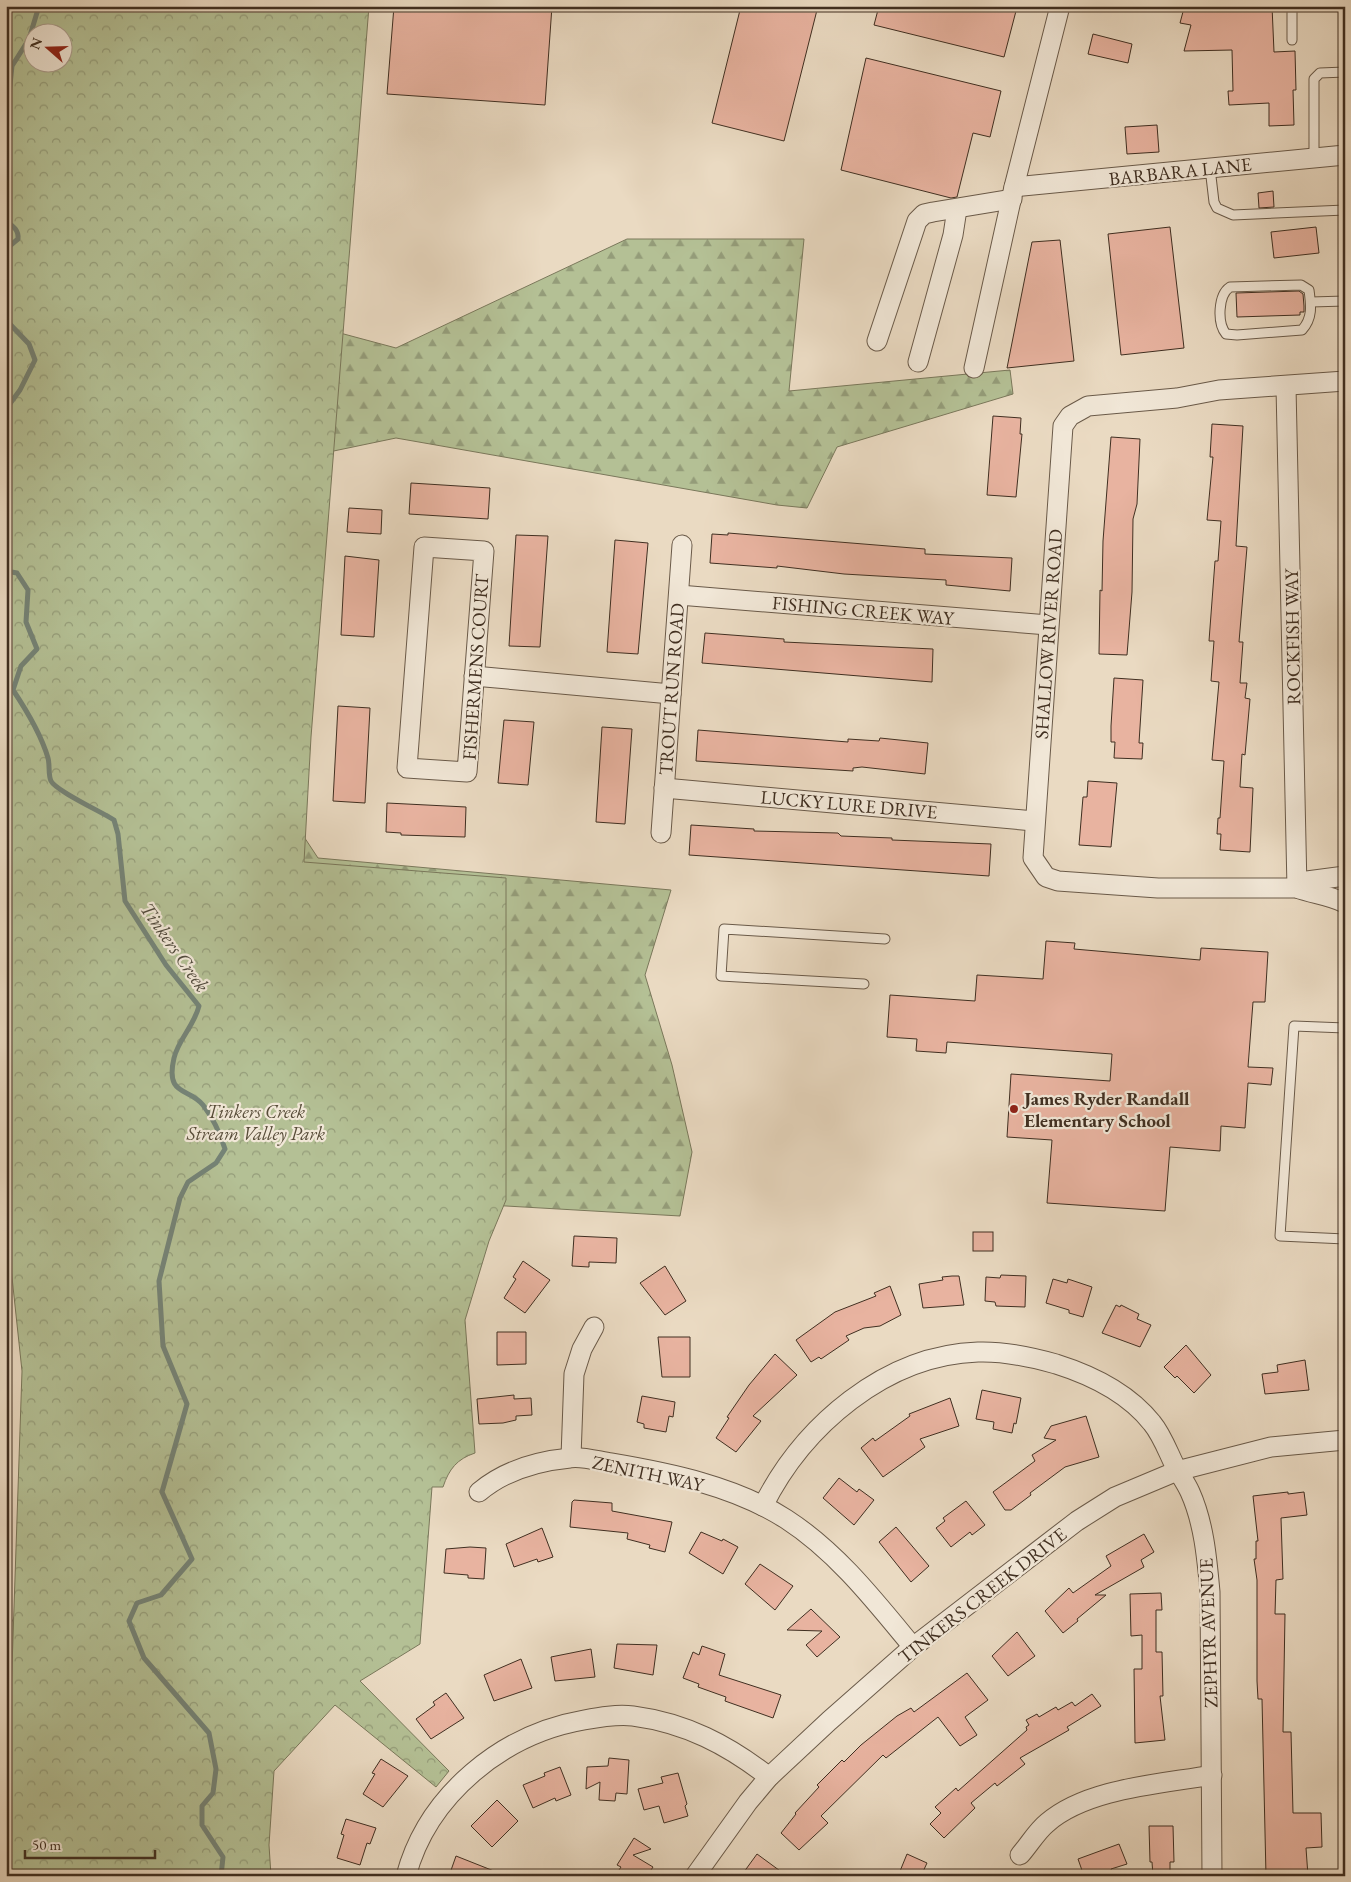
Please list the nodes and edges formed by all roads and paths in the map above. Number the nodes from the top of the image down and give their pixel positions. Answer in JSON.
{"nodes":[{"id":1,"x":1060,"y":6,"type":"edge"},
{"id":2,"x":1292,"y":6,"type":"edge"},
{"id":3,"x":1292,"y":40,"type":"dead end"},
{"id":4,"x":1345,"y":72,"type":"edge"},
{"id":5,"x":1345,"y":155,"type":"edge"},
{"id":6,"x":1314,"y":158,"type":"junction"},
{"id":7,"x":1210,"y":168,"type":"junction"},
{"id":8,"x":1013,"y":193,"type":"junction"},
{"id":9,"x":957,"y":209,"type":"junction"},
{"id":10,"x":1345,"y":210,"type":"edge"},
{"id":11,"x":1345,"y":301,"type":"edge"},
{"id":12,"x":1311,"y":302,"type":"junction"},
{"id":13,"x":877,"y":341,"type":"dead end"},
{"id":14,"x":918,"y":362,"type":"dead end"},
{"id":15,"x":974,"y":368,"type":"dead end"},
{"id":16,"x":1345,"y":381,"type":"edge"},
{"id":17,"x":1286,"y":386,"type":"junction"},
{"id":18,"x":682,"y":545,"type":"dead end"},
{"id":19,"x":679,"y":595,"type":"junction"},
{"id":20,"x":1048,"y":625,"type":"junction"},
{"id":21,"x":474,"y":676,"type":"junction"},
{"id":22,"x":671,"y":694,"type":"junction"},
{"id":23,"x":664,"y":788,"type":"junction"},
{"id":24,"x":1034,"y":821,"type":"junction"},
{"id":25,"x":660,"y":833,"type":"dead end"},
{"id":26,"x":1345,"y":876,"type":"edge"},
{"id":27,"x":1297,"y":888,"type":"junction"},
{"id":28,"x":1345,"y":903,"type":"edge"},
{"id":29,"x":885,"y":939,"type":"dead end"},
{"id":30,"x":864,"y":984,"type":"dead end"},
{"id":31,"x":1345,"y":1028,"type":"edge"},
{"id":32,"x":1345,"y":1239,"type":"edge"},
{"id":33,"x":594,"y":1326,"type":"dead end"},
{"id":34,"x":1345,"y":1440,"type":"edge"},
{"id":35,"x":571,"y":1457,"type":"junction"},
{"id":36,"x":1178,"y":1471,"type":"junction"},
{"id":37,"x":479,"y":1492,"type":"dead end"},
{"id":38,"x":763,"y":1506,"type":"junction"},
{"id":39,"x":913,"y":1647,"type":"junction"},
{"id":40,"x":1212,"y":1775,"type":"junction"},
{"id":41,"x":769,"y":1777,"type":"junction"},
{"id":42,"x":1020,"y":1855,"type":"dead end"},
{"id":43,"x":406,"y":1876,"type":"edge"},
{"id":44,"x":695,"y":1876,"type":"edge"},
{"id":45,"x":1212,"y":1876,"type":"edge"}],
"edges":[{"from":1,"to":8,"type":"street"},
{"from":2,"to":3,"type":"lane"},
{"from":4,"to":6,"type":"lane"},
{"from":5,"to":6,"type":"street","name":"BARBARA LANE"},
{"from":6,"to":7,"type":"street","name":"BARBARA LANE"},
{"from":7,"to":8,"type":"street","name":"BARBARA LANE"},
{"from":7,"to":10,"type":"lane"},
{"from":8,"to":9,"type":"street","name":"BARBARA LANE"},
{"from":8,"to":15,"type":"street"},
{"from":9,"to":13,"type":"street","name":"BARBARA LANE"},
{"from":9,"to":14,"type":"street"},
{"from":11,"to":12,"type":"lane"},
{"from":12,"to":12,"type":"lane"},
{"from":16,"to":17,"type":"street","name":"SHALLOW RIVER ROAD"},
{"from":17,"to":20,"type":"street","name":"SHALLOW RIVER ROAD"},
{"from":17,"to":27,"type":"street","name":"ROCKFISH WAY"},
{"from":18,"to":19,"type":"street","name":"TROUT RUN ROAD"},
{"from":19,"to":20,"type":"street","name":"FISHING CREEK WAY"},
{"from":19,"to":22,"type":"street","name":"TROUT RUN ROAD"},
{"from":20,"to":24,"type":"street","name":"SHALLOW RIVER ROAD"},
{"from":21,"to":21,"type":"street","name":"FISHERMENS COURT"},
{"from":21,"to":22,"type":"street"},
{"from":22,"to":23,"type":"street","name":"TROUT RUN ROAD"},
{"from":23,"to":24,"type":"street","name":"LUCKY LURE DRIVE"},
{"from":23,"to":25,"type":"street","name":"TROUT RUN ROAD"},
{"from":24,"to":27,"type":"street","name":"SHALLOW RIVER ROAD"},
{"from":26,"to":27,"type":"street","name":"SHALLOW RIVER ROAD"},
{"from":27,"to":28,"type":"street","name":"SHALLOW RIVER ROAD"},
{"from":29,"to":30,"type":"lane"},
{"from":31,"to":32,"type":"lane"},
{"from":33,"to":35,"type":"street"},
{"from":34,"to":36,"type":"street","name":"TINKERS CREEK DRIVE"},
{"from":35,"to":37,"type":"street","name":"ZENITH WAY"},
{"from":35,"to":38,"type":"street","name":"ZENITH WAY"},
{"from":36,"to":38,"type":"street","name":"ZEPHYR AVENUE"},
{"from":36,"to":39,"type":"street","name":"TINKERS CREEK DRIVE"},
{"from":36,"to":40,"type":"street","name":"ZEPHYR AVENUE"},
{"from":38,"to":39,"type":"street","name":"ZENITH WAY"},
{"from":39,"to":41,"type":"street","name":"TINKERS CREEK DRIVE"},
{"from":40,"to":42,"type":"street"},
{"from":40,"to":45,"type":"street","name":"ZEPHYR AVENUE"},
{"from":41,"to":43,"type":"street"},
{"from":41,"to":44,"type":"street","name":"TINKERS CREEK DRIVE"}]}
